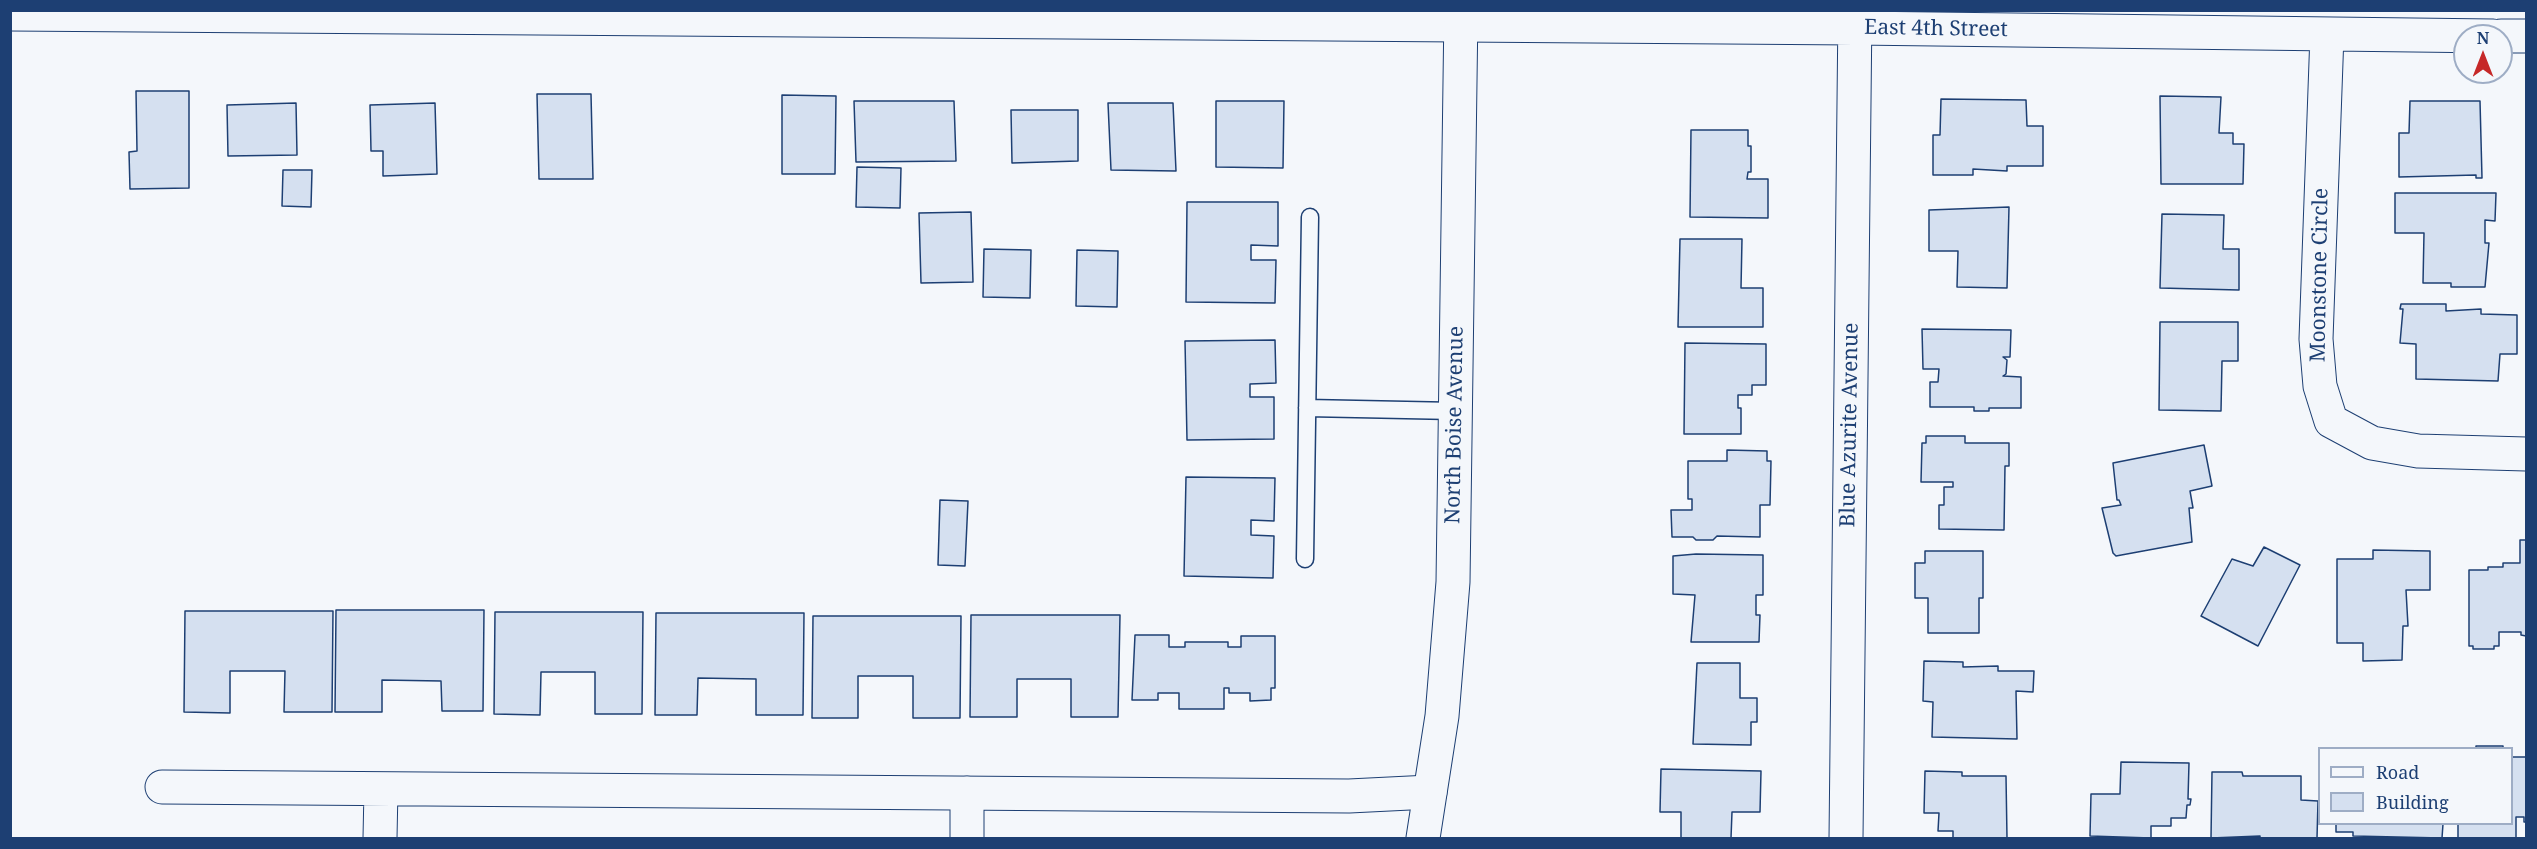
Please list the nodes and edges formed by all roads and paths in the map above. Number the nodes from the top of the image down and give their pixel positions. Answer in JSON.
{"nodes":[{"id":1,"x":10,"y":14,"type":"edge"},
{"id":2,"x":449,"y":14,"type":"edge"},
{"id":3,"x":1461,"y":19,"type":"edge"},
{"id":4,"x":1855,"y":19,"type":"edge"},
{"id":5,"x":2327,"y":34,"type":"junction"},
{"id":6,"x":2453,"y":36,"type":"edge"},
{"id":7,"x":1310,"y":217,"type":"dead end"},
{"id":8,"x":1307,"y":408,"type":"junction"},
{"id":9,"x":1455,"y":411,"type":"junction"},
{"id":10,"x":2526,"y":454,"type":"edge"},
{"id":11,"x":1305,"y":560,"type":"dead end"},
{"id":12,"x":162,"y":787,"type":"dead end"},
{"id":13,"x":381,"y":789,"type":"junction"},
{"id":14,"x":1430,"y":792,"type":"junction"},
{"id":15,"x":967,"y":793,"type":"junction"},
{"id":16,"x":380,"y":838,"type":"edge"},
{"id":17,"x":967,"y":838,"type":"edge"},
{"id":18,"x":1423,"y":838,"type":"edge"},
{"id":19,"x":1846,"y":838,"type":"edge"}],
"edges":[{"from":1,"to":2,"type":"street","name":"East 4th Street"},
{"from":2,"to":3,"type":"street","name":"East 4th Street"},
{"from":3,"to":4,"type":"street","name":"East 4th Street"},
{"from":3,"to":9,"type":"street","name":"North Boise Avenue"},
{"from":4,"to":5,"type":"street","name":"East 4th Street"},
{"from":4,"to":19,"type":"street","name":"Blue Azurite Avenue"},
{"from":5,"to":6,"type":"street","name":"East 4th Street"},
{"from":5,"to":10,"type":"street","name":"Moonstone Circle"},
{"from":7,"to":8,"type":"lane"},
{"from":8,"to":9,"type":"lane"},
{"from":8,"to":11,"type":"lane"},
{"from":9,"to":14,"type":"street","name":"North Boise Avenue"},
{"from":12,"to":13,"type":"street"},
{"from":13,"to":15,"type":"street"},
{"from":13,"to":16,"type":"street"},
{"from":14,"to":15,"type":"street"},
{"from":14,"to":18,"type":"street","name":"North Boise Avenue"},
{"from":15,"to":17,"type":"street"}]}
